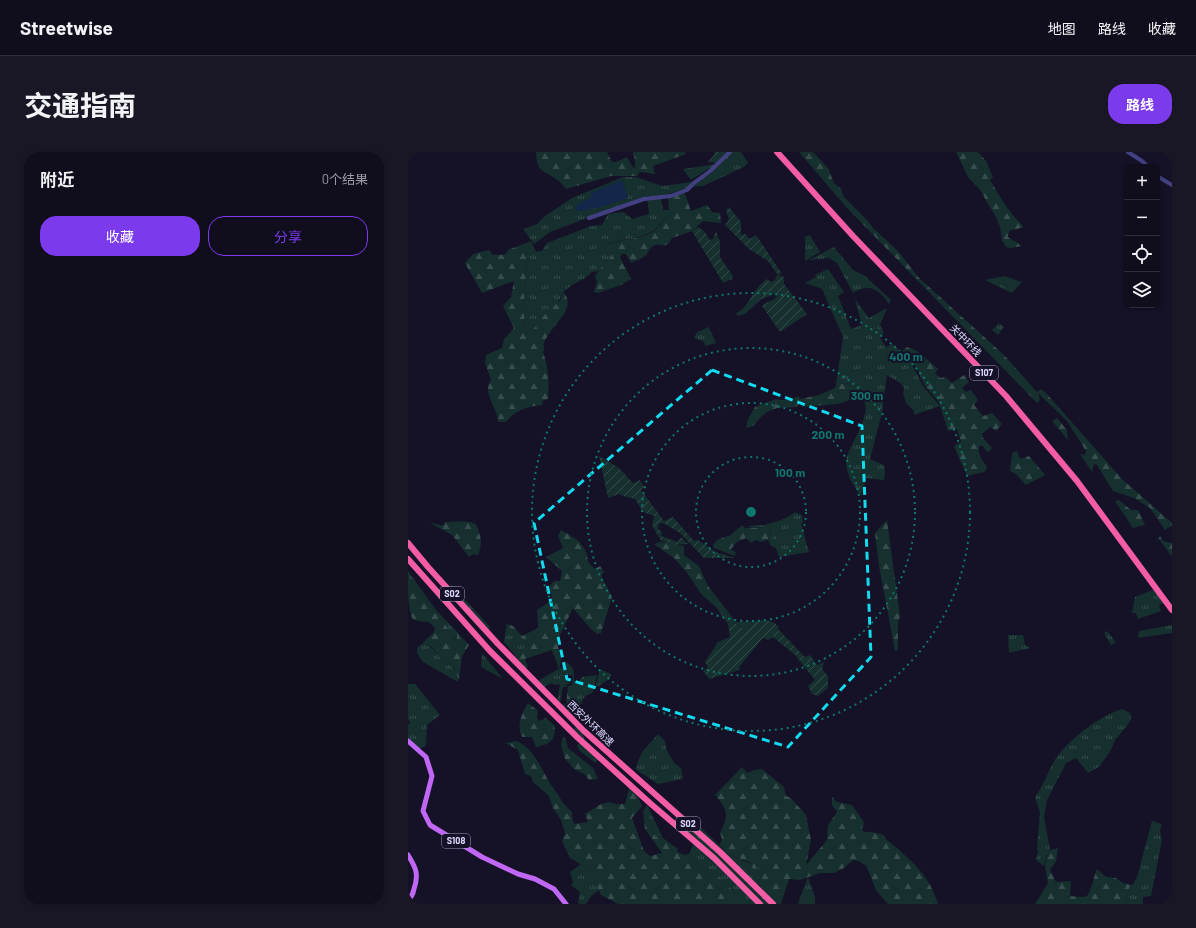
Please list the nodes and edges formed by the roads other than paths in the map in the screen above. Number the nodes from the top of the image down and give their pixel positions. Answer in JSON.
{"nodes":[{"id":1,"x":730,"y":152,"type":"edge"},
{"id":2,"x":778,"y":152,"type":"edge"},
{"id":3,"x":782,"y":152,"type":"edge"},
{"id":4,"x":1128,"y":152,"type":"edge"},
{"id":5,"x":1145,"y":164,"type":"edge"},
{"id":6,"x":1160,"y":178,"type":"edge"},
{"id":7,"x":1172,"y":185,"type":"edge"},
{"id":8,"x":588,"y":218,"type":"dead end"},
{"id":9,"x":408,"y":544,"type":"edge"},
{"id":10,"x":408,"y":559,"type":"edge"},
{"id":11,"x":1172,"y":605,"type":"edge"},
{"id":12,"x":1172,"y":610,"type":"edge"},
{"id":13,"x":408,"y":741,"type":"edge"},
{"id":14,"x":408,"y":855,"type":"edge"},
{"id":15,"x":408,"y":900,"type":"edge"},
{"id":16,"x":566,"y":904,"type":"edge"},
{"id":17,"x":760,"y":904,"type":"edge"},
{"id":18,"x":773,"y":904,"type":"edge"}],
"edges":[{"from":1,"to":8,"type":"street"},
{"from":2,"to":12,"type":"highway","name":"关中环线","number":"S107"},
{"from":3,"to":11,"type":"highway","name":"关中环线","number":"S107"},
{"from":4,"to":5,"type":"street"},
{"from":6,"to":7,"type":"street"},
{"from":9,"to":18,"type":"highway","name":"西安外环高速","number":"S02"},
{"from":10,"to":17,"type":"highway","name":"西安外环高速","number":"S02"},
{"from":13,"to":16,"type":"main road","number":"S108"},
{"from":14,"to":15,"type":"main road"}]}
